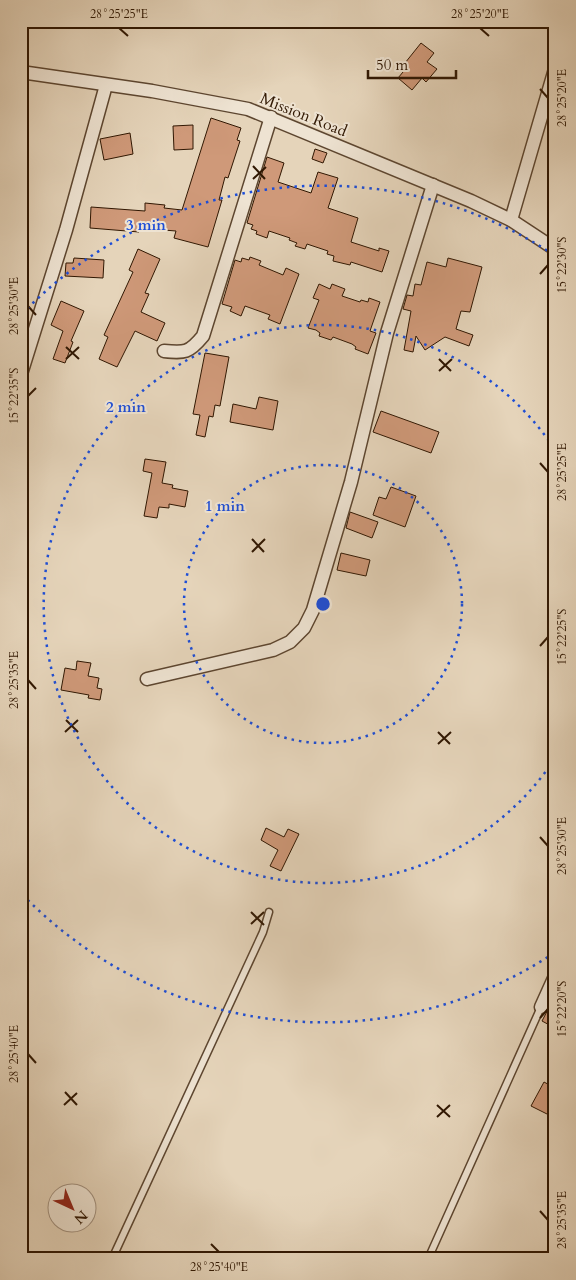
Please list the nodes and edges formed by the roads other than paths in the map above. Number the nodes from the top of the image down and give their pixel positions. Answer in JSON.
{"nodes":[{"id":1,"x":555,"y":69,"type":"edge"},
{"id":2,"x":21,"y":72,"type":"edge"},
{"id":3,"x":106,"y":85,"type":"junction"},
{"id":4,"x":271,"y":117,"type":"junction"},
{"id":5,"x":434,"y":185,"type":"junction"},
{"id":6,"x":511,"y":220,"type":"junction"},
{"id":7,"x":555,"y":249,"type":"edge"},
{"id":8,"x":164,"y":351,"type":"dead end"},
{"id":9,"x":21,"y":374,"type":"edge"},
{"id":10,"x":147,"y":679,"type":"dead end"},
{"id":11,"x":269,"y":912,"type":"dead end"},
{"id":12,"x":555,"y":976,"type":"edge"},
{"id":13,"x":541,"y":1007,"type":"joint"},
{"id":14,"x":112,"y":1259,"type":"edge"},
{"id":15,"x":428,"y":1259,"type":"edge"}],
"edges":[{"from":1,"to":6,"type":"street"},
{"from":2,"to":3,"type":"street","name":"Mission Road"},
{"from":3,"to":4,"type":"street","name":"Mission Road"},
{"from":3,"to":9,"type":"street"},
{"from":4,"to":5,"type":"street","name":"Mission Road"},
{"from":4,"to":8,"type":"street"},
{"from":5,"to":6,"type":"street","name":"Mission Road"},
{"from":5,"to":10,"type":"street"},
{"from":6,"to":7,"type":"street","name":"Mission Road"},
{"from":11,"to":14,"type":"lane"},
{"from":12,"to":13,"type":"street"},
{"from":13,"to":15,"type":"lane"}]}
